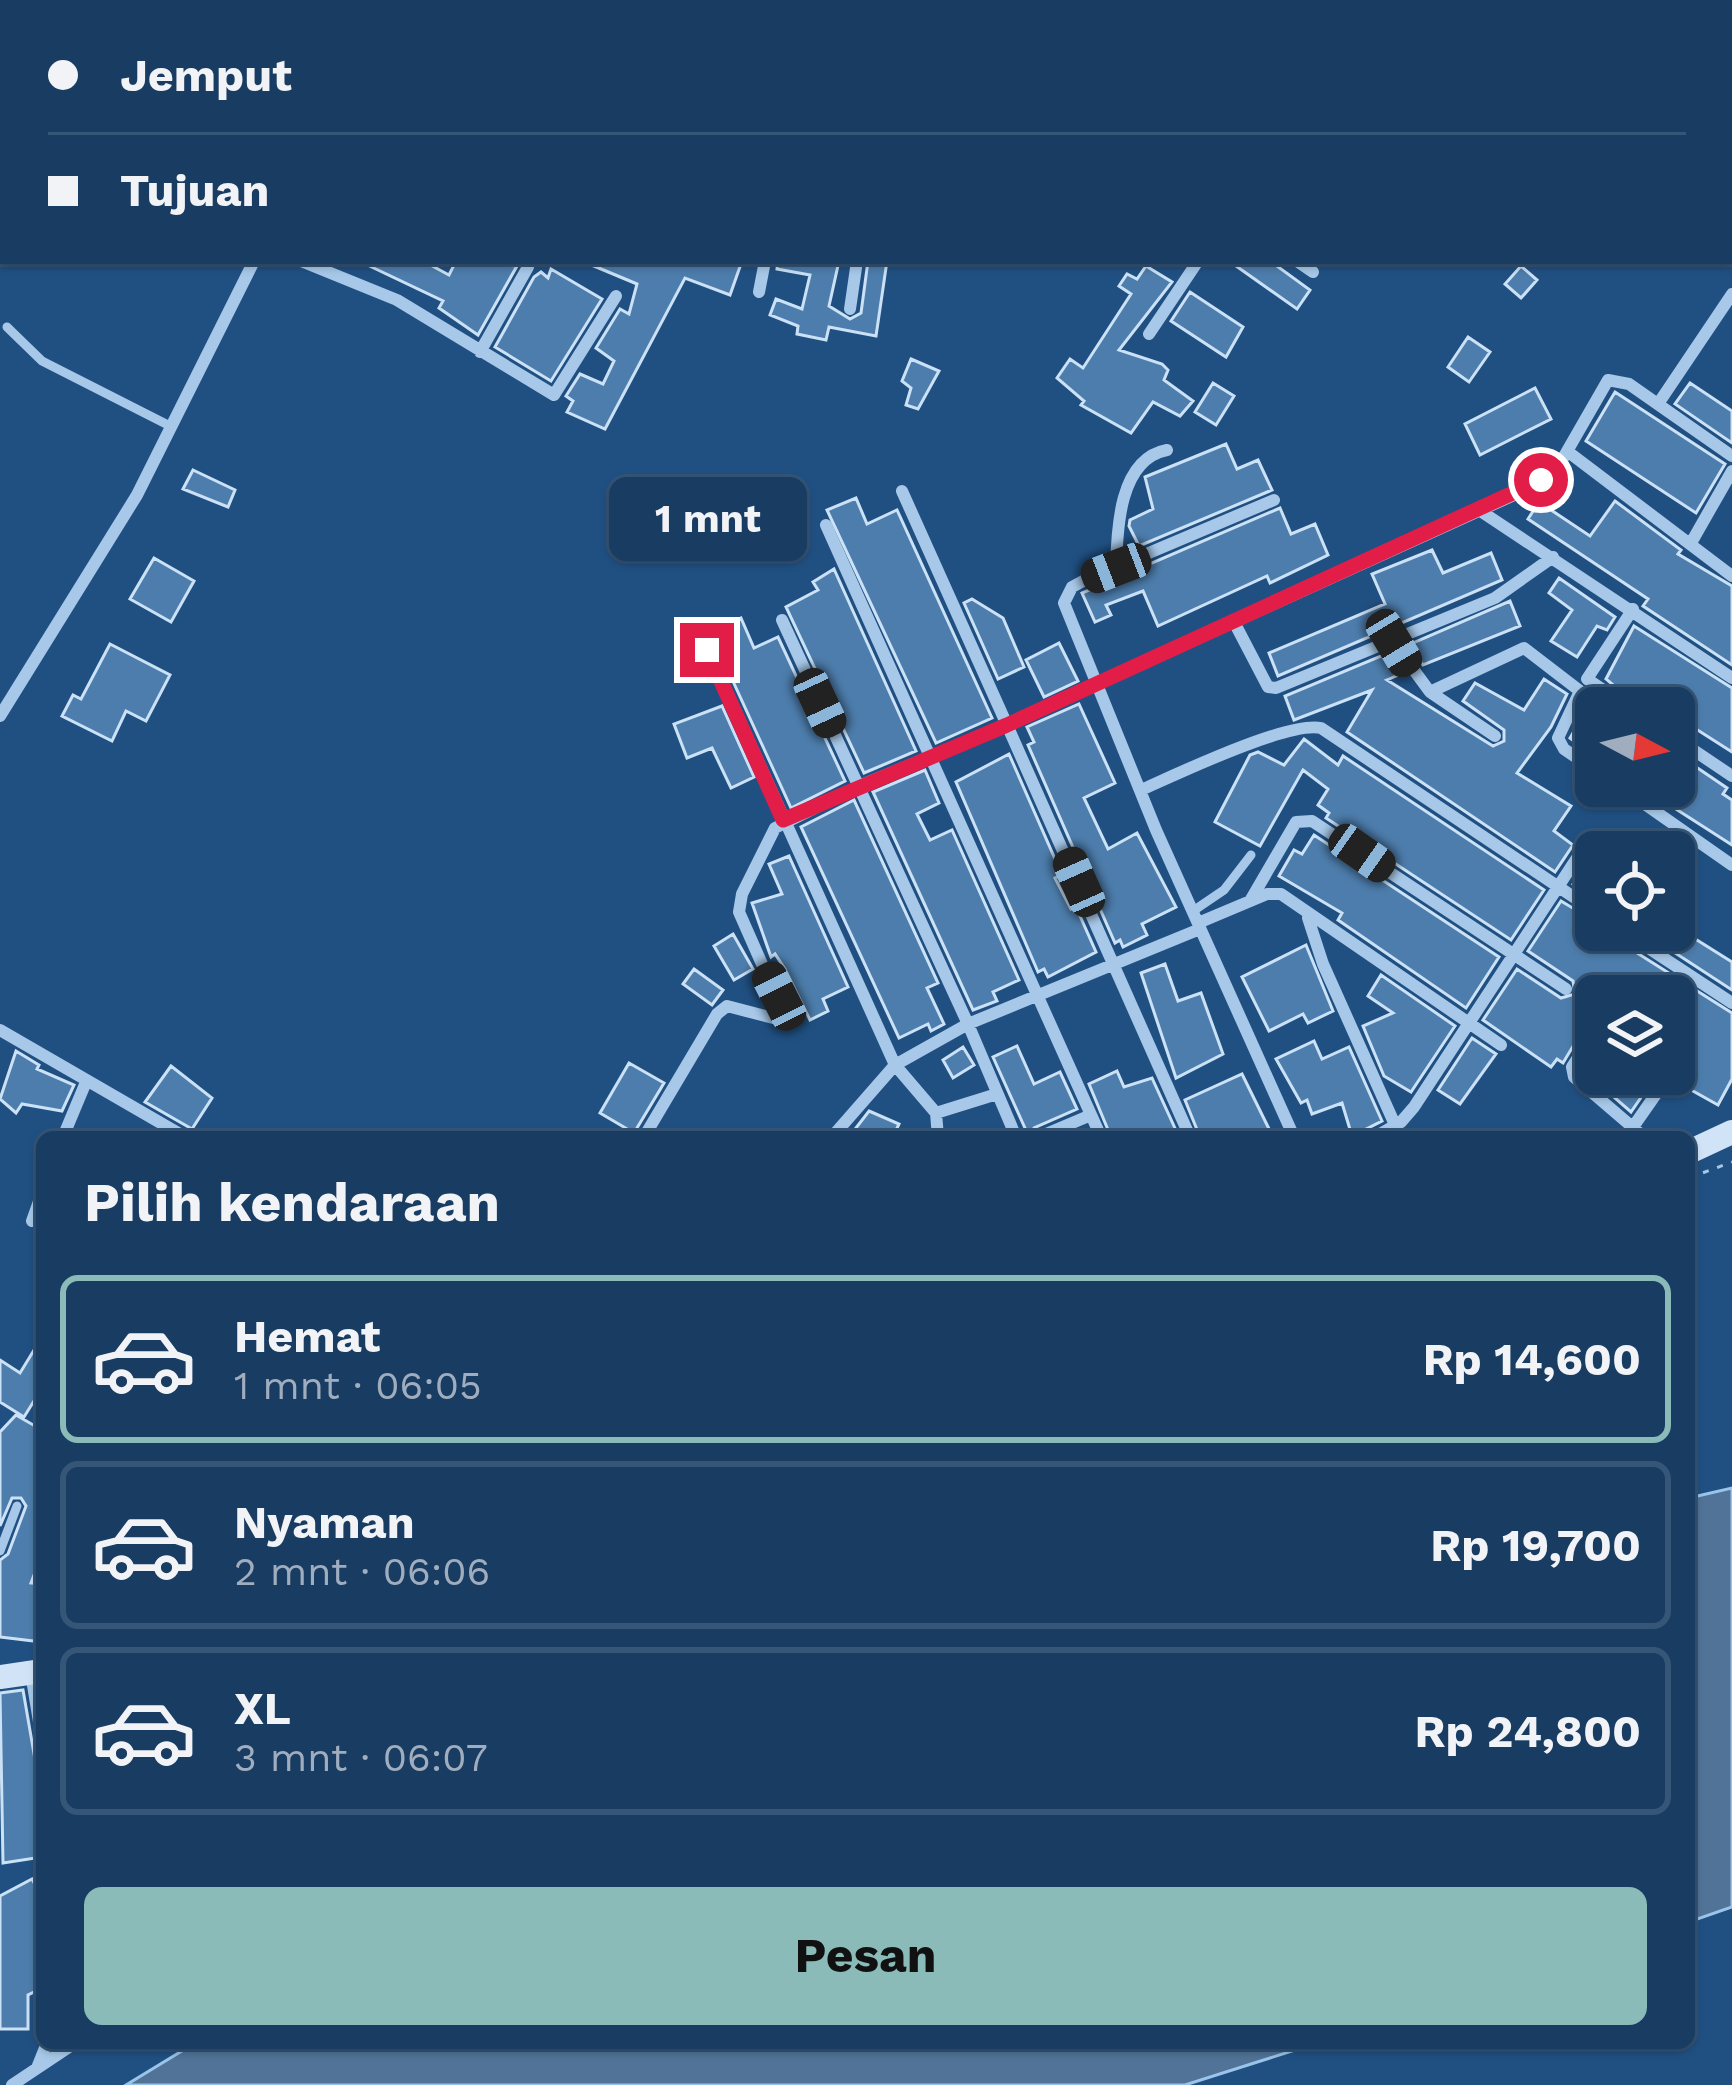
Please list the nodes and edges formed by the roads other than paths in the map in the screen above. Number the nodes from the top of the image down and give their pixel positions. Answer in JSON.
{"nodes":[{"id":1,"x":253,"y":264,"type":"edge"},
{"id":2,"x":308,"y":264,"type":"edge"},
{"id":3,"x":764,"y":264,"type":"edge"},
{"id":4,"x":857,"y":264,"type":"edge"},
{"id":5,"x":1196,"y":264,"type":"edge"},
{"id":6,"x":1301,"y":264,"type":"edge"},
{"id":7,"x":528,"y":267,"type":"dead end"},
{"id":8,"x":1312,"y":272,"type":"dead end"},
{"id":9,"x":759,"y":292,"type":"dead end"},
{"id":10,"x":1732,"y":294,"type":"edge"},
{"id":11,"x":616,"y":296,"type":"dead end"},
{"id":12,"x":850,"y":309,"type":"dead end"},
{"id":13,"x":7,"y":327,"type":"dead end"},
{"id":14,"x":1149,"y":334,"type":"dead end"},
{"id":15,"x":480,"y":352,"type":"junction"},
{"id":16,"x":1658,"y":404,"type":"junction"},
{"id":17,"x":172,"y":427,"type":"junction"},
{"id":18,"x":1167,"y":450,"type":"dead end"},
{"id":19,"x":1567,"y":452,"type":"junction"},
{"id":20,"x":1732,"y":456,"type":"edge"},
{"id":21,"x":1732,"y":471,"type":"edge"},
{"id":22,"x":902,"y":491,"type":"dead end"},
{"id":23,"x":1274,"y":500,"type":"dead end"},
{"id":24,"x":1482,"y":512,"type":"junction"},
{"id":25,"x":826,"y":526,"type":"dead end"},
{"id":26,"x":1691,"y":543,"type":"junction"},
{"id":27,"x":1553,"y":557,"type":"junction"},
{"id":28,"x":1116,"y":568,"type":"junction"},
{"id":29,"x":1732,"y":576,"type":"edge"},
{"id":30,"x":1633,"y":609,"type":"junction"},
{"id":31,"x":782,"y":620,"type":"dead end"},
{"id":32,"x":1233,"y":620,"type":"junction"},
{"id":33,"x":1394,"y":643,"type":"junction"},
{"id":34,"x":707,"y":650,"type":"dead end"},
{"id":35,"x":1732,"y":678,"type":"edge"},
{"id":36,"x":1096,"y":682,"type":"junction"},
{"id":37,"x":1575,"y":687,"type":"edge"},
{"id":38,"x":1599,"y":687,"type":"edge"},
{"id":39,"x":1430,"y":692,"type":"junction"},
{"id":40,"x":1575,"y":702,"type":"edge"},
{"id":41,"x":0,"y":716,"type":"edge"},
{"id":42,"x":1007,"y":725,"type":"junction"},
{"id":43,"x":1495,"y":736,"type":"dead end"},
{"id":44,"x":1695,"y":751,"type":"edge"},
{"id":45,"x":1575,"y":756,"type":"edge"},
{"id":46,"x":933,"y":757,"type":"junction"},
{"id":47,"x":1732,"y":776,"type":"edge"},
{"id":48,"x":859,"y":786,"type":"junction"},
{"id":49,"x":1141,"y":790,"type":"junction"},
{"id":50,"x":1648,"y":807,"type":"edge"},
{"id":51,"x":783,"y":820,"type":"junction"},
{"id":52,"x":1251,"y":856,"type":"dead end"},
{"id":53,"x":1575,"y":860,"type":"edge"},
{"id":54,"x":1732,"y":865,"type":"edge"},
{"id":55,"x":1558,"y":886,"type":"junction"},
{"id":56,"x":1575,"y":898,"type":"edge"},
{"id":57,"x":1250,"y":901,"type":"junction"},
{"id":58,"x":1308,"y":916,"type":"junction"},
{"id":59,"x":1197,"y":921,"type":"junction"},
{"id":60,"x":1653,"y":951,"type":"edge"},
{"id":61,"x":1512,"y":956,"type":"junction"},
{"id":62,"x":1114,"y":963,"type":"junction"},
{"id":63,"x":1566,"y":989,"type":"dead end"},
{"id":64,"x":1037,"y":994,"type":"junction"},
{"id":65,"x":1732,"y":1003,"type":"edge"},
{"id":66,"x":1467,"y":1022,"type":"junction"},
{"id":67,"x":968,"y":1024,"type":"junction"},
{"id":68,"x":0,"y":1030,"type":"edge"},
{"id":69,"x":1501,"y":1045,"type":"dead end"},
{"id":70,"x":895,"y":1065,"type":"junction"},
{"id":71,"x":86,"y":1082,"type":"junction"},
{"id":72,"x":997,"y":1094,"type":"junction"},
{"id":73,"x":1595,"y":1095,"type":"edge"},
{"id":74,"x":1659,"y":1095,"type":"edge"},
{"id":75,"x":936,"y":1113,"type":"junction"},
{"id":76,"x":1091,"y":1115,"type":"junction"},
{"id":77,"x":1396,"y":1126,"type":"junction"},
{"id":78,"x":65,"y":1131,"type":"edge"},
{"id":79,"x":174,"y":1131,"type":"edge"},
{"id":80,"x":648,"y":1131,"type":"edge"},
{"id":81,"x":837,"y":1131,"type":"edge"},
{"id":82,"x":938,"y":1131,"type":"edge"},
{"id":83,"x":1013,"y":1131,"type":"edge"},
{"id":84,"x":1054,"y":1131,"type":"edge"},
{"id":85,"x":1098,"y":1131,"type":"edge"},
{"id":86,"x":1187,"y":1131,"type":"edge"},
{"id":87,"x":1291,"y":1131,"type":"edge"},
{"id":88,"x":1386,"y":1131,"type":"edge"},
{"id":89,"x":1638,"y":1131,"type":"edge"},
{"id":90,"x":1640,"y":1131,"type":"edge"},
{"id":91,"x":1732,"y":1132,"type":"edge"},
{"id":92,"x":1695,"y":1149,"type":"edge"},
{"id":93,"x":36,"y":1210,"type":"edge"},
{"id":94,"x":32,"y":1221,"type":"dead end"},
{"id":95,"x":17,"y":1506,"type":"dead end"},
{"id":96,"x":0,"y":1551,"type":"edge"},
{"id":97,"x":36,"y":1671,"type":"edge"},
{"id":98,"x":0,"y":1677,"type":"edge"},
{"id":99,"x":45,"y":2049,"type":"edge"},
{"id":100,"x":66,"y":2049,"type":"edge"},
{"id":101,"x":37,"y":2068,"type":"junction"},
{"id":102,"x":12,"y":2085,"type":"edge"}],
"edges":[{"from":1,"to":17,"type":"street"},
{"from":2,"to":15,"type":"street"},
{"from":3,"to":9,"type":"street"},
{"from":4,"to":12,"type":"street"},
{"from":5,"to":14,"type":"street"},
{"from":6,"to":8,"type":"street"},
{"from":7,"to":15,"type":"street"},
{"from":10,"to":16,"type":"street"},
{"from":11,"to":15,"type":"street"},
{"from":13,"to":17,"type":"lane"},
{"from":16,"to":19,"type":"street"},
{"from":16,"to":20,"type":"street"},
{"from":17,"to":41,"type":"street"},
{"from":18,"to":28,"type":"street"},
{"from":19,"to":24,"type":"street"},
{"from":19,"to":26,"type":"street"},
{"from":21,"to":26,"type":"street"},
{"from":22,"to":42,"type":"street"},
{"from":23,"to":28,"type":"street"},
{"from":24,"to":27,"type":"street"},
{"from":24,"to":32,"type":"street"},
{"from":25,"to":46,"type":"street"},
{"from":26,"to":29,"type":"street"},
{"from":27,"to":30,"type":"street"},
{"from":27,"to":33,"type":"street"},
{"from":28,"to":36,"type":"street"},
{"from":30,"to":35,"type":"street"},
{"from":30,"to":38,"type":"street"},
{"from":31,"to":48,"type":"street"},
{"from":32,"to":33,"type":"street"},
{"from":32,"to":36,"type":"street"},
{"from":33,"to":39,"type":"street"},
{"from":34,"to":51,"type":"street"},
{"from":36,"to":42,"type":"street"},
{"from":36,"to":49,"type":"street"},
{"from":37,"to":39,"type":"street"},
{"from":39,"to":43,"type":"street"},
{"from":40,"to":45,"type":"street"},
{"from":42,"to":46,"type":"street"},
{"from":42,"to":62,"type":"street"},
{"from":44,"to":47,"type":"street"},
{"from":46,"to":48,"type":"street"},
{"from":46,"to":64,"type":"street"},
{"from":48,"to":51,"type":"street"},
{"from":48,"to":67,"type":"street"},
{"from":49,"to":55,"type":"street"},
{"from":49,"to":59,"type":"street"},
{"from":50,"to":54,"type":"street"},
{"from":51,"to":70,"type":"street"},
{"from":51,"to":80,"type":"street"},
{"from":52,"to":59,"type":"lane"},
{"from":53,"to":55,"type":"street"},
{"from":55,"to":56,"type":"street"},
{"from":55,"to":61,"type":"street"},
{"from":57,"to":58,"type":"street"},
{"from":57,"to":59,"type":"street"},
{"from":57,"to":61,"type":"street"},
{"from":58,"to":66,"type":"street"},
{"from":58,"to":77,"type":"street"},
{"from":59,"to":62,"type":"street"},
{"from":59,"to":87,"type":"street"},
{"from":60,"to":65,"type":"street"},
{"from":61,"to":63,"type":"street"},
{"from":61,"to":66,"type":"street"},
{"from":62,"to":64,"type":"street"},
{"from":62,"to":86,"type":"street"},
{"from":64,"to":67,"type":"street"},
{"from":64,"to":76,"type":"street"},
{"from":66,"to":69,"type":"street"},
{"from":66,"to":77,"type":"street"},
{"from":67,"to":70,"type":"street"},
{"from":67,"to":72,"type":"street"},
{"from":68,"to":71,"type":"street"},
{"from":70,"to":75,"type":"street"},
{"from":70,"to":81,"type":"street"},
{"from":71,"to":78,"type":"street"},
{"from":71,"to":79,"type":"street"},
{"from":72,"to":75,"type":"street"},
{"from":72,"to":83,"type":"street"},
{"from":73,"to":89,"type":"street"},
{"from":74,"to":90,"type":"street"},
{"from":75,"to":82,"type":"street"},
{"from":76,"to":84,"type":"street"},
{"from":76,"to":85,"type":"street"},
{"from":77,"to":88,"type":"street"},
{"from":91,"to":92,"type":"street"},
{"from":93,"to":94,"type":"street"},
{"from":95,"to":96,"type":"lane"},
{"from":97,"to":98,"type":"street"},
{"from":99,"to":101,"type":"street"},
{"from":100,"to":101,"type":"street"},
{"from":101,"to":102,"type":"street"}]}
